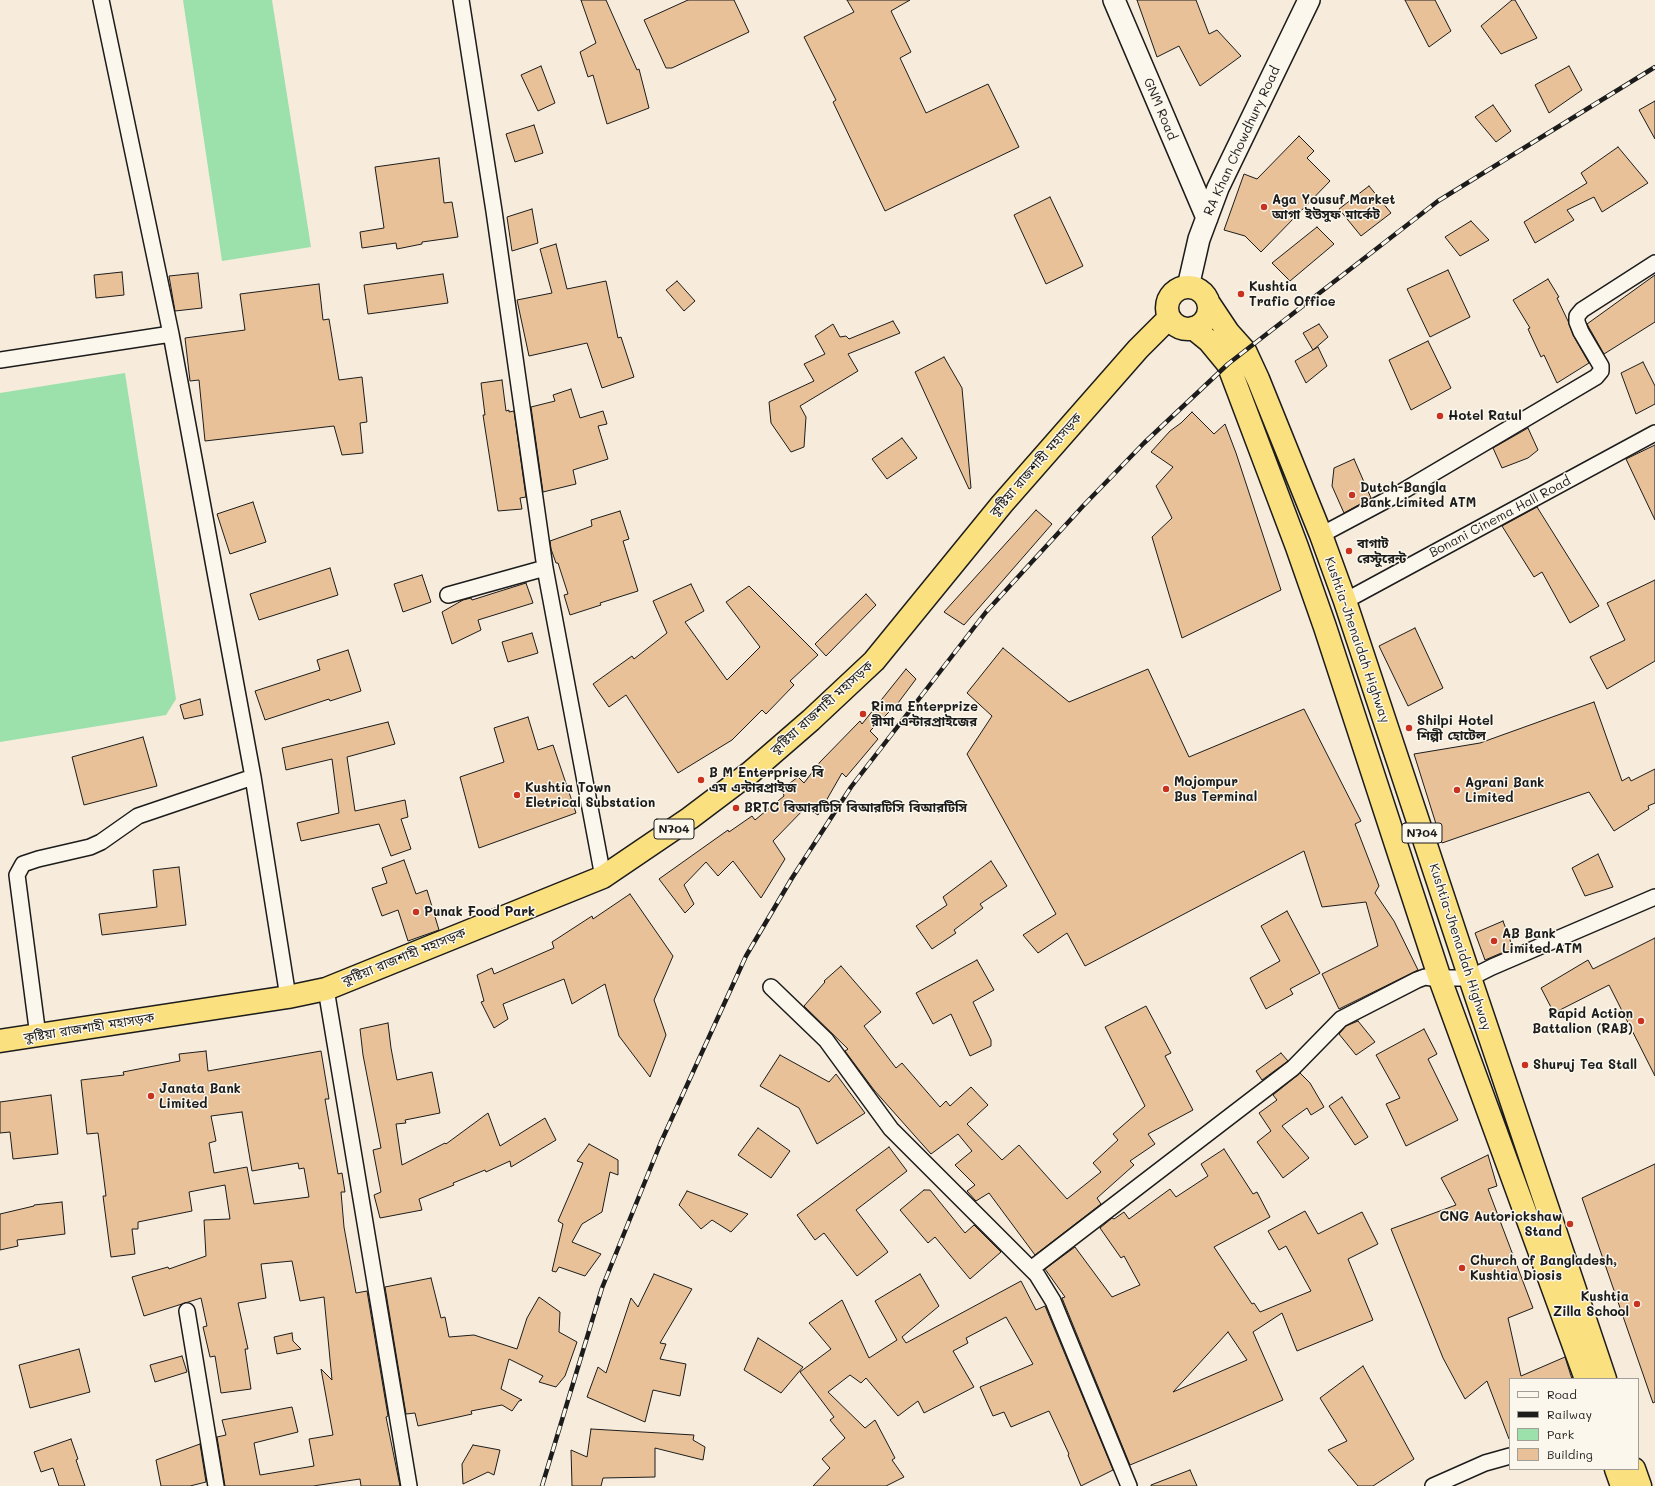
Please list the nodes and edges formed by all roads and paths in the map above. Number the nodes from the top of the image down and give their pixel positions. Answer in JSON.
{"nodes":[{"id":1,"x":101,"y":0,"type":"edge"},
{"id":2,"x":461,"y":0,"type":"edge"},
{"id":3,"x":1114,"y":0,"type":"edge"},
{"id":4,"x":1308,"y":0,"type":"edge"},
{"id":5,"x":1207,"y":218,"type":"junction"},
{"id":6,"x":1655,"y":263,"type":"edge"},
{"id":7,"x":1188,"y":287,"type":"junction"},
{"id":8,"x":1208,"y":302,"type":"junction"},
{"id":9,"x":1170,"y":318,"type":"junction"},
{"id":10,"x":1193,"y":328,"type":"junction"},
{"id":11,"x":171,"y":334,"type":"junction"},
{"id":12,"x":0,"y":360,"type":"edge"},
{"id":13,"x":1655,"y":433,"type":"edge"},
{"id":14,"x":1297,"y":475,"type":"junction"},
{"id":15,"x":1274,"y":487,"type":"junction"},
{"id":16,"x":1321,"y":535,"type":"junction"},
{"id":17,"x":545,"y":568,"type":"junction"},
{"id":18,"x":448,"y":595,"type":"dead end"},
{"id":19,"x":1345,"y":601,"type":"junction"},
{"id":20,"x":1376,"y":694,"type":"junction"},
{"id":21,"x":1350,"y":705,"type":"junction"},
{"id":22,"x":253,"y":777,"type":"junction"},
{"id":23,"x":1420,"y":825,"type":"junction"},
{"id":24,"x":1393,"y":834,"type":"junction"},
{"id":25,"x":603,"y":877,"type":"junction"},
{"id":26,"x":1655,"y":897,"type":"edge"},
{"id":27,"x":1440,"y":978,"type":"junction"},
{"id":28,"x":1470,"y":978,"type":"junction"},
{"id":29,"x":771,"y":987,"type":"dead end"},
{"id":30,"x":326,"y":988,"type":"junction"},
{"id":31,"x":288,"y":997,"type":"junction"},
{"id":32,"x":38,"y":1036,"type":"junction"},
{"id":33,"x":0,"y":1041,"type":"edge"},
{"id":34,"x":1031,"y":1269,"type":"junction"},
{"id":35,"x":187,"y":1311,"type":"dead end"},
{"id":36,"x":1586,"y":1378,"type":"edge"},
{"id":37,"x":1605,"y":1378,"type":"edge"},
{"id":38,"x":1509,"y":1456,"type":"edge"},
{"id":39,"x":1616,"y":1470,"type":"edge"},
{"id":40,"x":1634,"y":1470,"type":"edge"},
{"id":41,"x":216,"y":1486,"type":"edge"},
{"id":42,"x":409,"y":1486,"type":"edge"},
{"id":43,"x":1129,"y":1486,"type":"edge"},
{"id":44,"x":1433,"y":1486,"type":"edge"},
{"id":45,"x":1622,"y":1486,"type":"edge"},
{"id":46,"x":1640,"y":1486,"type":"edge"}],
"edges":[{"from":1,"to":11,"type":"street"},
{"from":2,"to":17,"type":"street"},
{"from":3,"to":5,"type":"main road","name":"GNM Road"},
{"from":4,"to":5,"type":"main road","name":"RA Khan Chowdhury Road"},
{"from":5,"to":7,"type":"main road","name":"RA Khan Chowdhury Road"},
{"from":6,"to":16,"type":"street"},
{"from":7,"to":8,"type":"highway"},
{"from":7,"to":9,"type":"highway"},
{"from":8,"to":10,"type":"highway"},
{"from":8,"to":14,"type":"highway","name":"Kushtia-Jhenaidah Highway","number":"N704"},
{"from":9,"to":10,"type":"highway"},
{"from":9,"to":25,"type":"highway","name":"কুষ্টিয়া রাজশাহী মহাসড়ক","number":"N704"},
{"from":10,"to":15,"type":"highway","name":"Kushtia-Jhenaidah Highway","number":"N704"},
{"from":11,"to":12,"type":"street"},
{"from":11,"to":22,"type":"street"},
{"from":13,"to":19,"type":"street","name":"Bonani Cinema Hall Road"},
{"from":14,"to":15,"type":"highway"},
{"from":14,"to":16,"type":"highway","name":"Kushtia-Jhenaidah Highway","number":"N704"},
{"from":15,"to":21,"type":"highway","name":"Kushtia-Jhenaidah Highway","number":"N704"},
{"from":16,"to":19,"type":"highway","name":"Kushtia-Jhenaidah Highway","number":"N704"},
{"from":17,"to":18,"type":"street"},
{"from":17,"to":25,"type":"street"},
{"from":19,"to":20,"type":"highway","name":"Kushtia-Jhenaidah Highway","number":"N704"},
{"from":20,"to":21,"type":"highway"},
{"from":20,"to":23,"type":"highway","name":"Kushtia-Jhenaidah Highway","number":"N704"},
{"from":21,"to":24,"type":"highway","name":"Kushtia-Jhenaidah Highway","number":"N704"},
{"from":22,"to":31,"type":"street"},
{"from":22,"to":32,"type":"street"},
{"from":23,"to":24,"type":"highway"},
{"from":23,"to":28,"type":"highway","name":"Kushtia-Jhenaidah Highway","number":"N704"},
{"from":24,"to":27,"type":"highway","name":"Kushtia-Jhenaidah Highway","number":"N704"},
{"from":25,"to":30,"type":"highway","name":"কুষ্টিয়া রাজশাহী মহাসড়ক","number":"N704"},
{"from":26,"to":28,"type":"street"},
{"from":27,"to":28,"type":"street"},
{"from":27,"to":34,"type":"street"},
{"from":27,"to":36,"type":"highway","name":"Kushtia-Jhenaidah Highway","number":"N704"},
{"from":28,"to":37,"type":"highway","name":"Kushtia-Jhenaidah Highway","number":"N704"},
{"from":29,"to":34,"type":"street"},
{"from":30,"to":31,"type":"highway","name":"কুষ্টিয়া রাজশাহী মহাসড়ক","number":"N704"},
{"from":30,"to":42,"type":"street"},
{"from":31,"to":32,"type":"highway","name":"কুষ্টিয়া রাজশাহী মহাসড়ক","number":"N704"},
{"from":32,"to":33,"type":"highway","name":"কুষ্টিয়া রাজশাহী মহাসড়ক","number":"N704"},
{"from":34,"to":43,"type":"street"},
{"from":35,"to":41,"type":"street"},
{"from":38,"to":44,"type":"street"},
{"from":39,"to":45,"type":"highway"},
{"from":40,"to":46,"type":"highway"}]}
